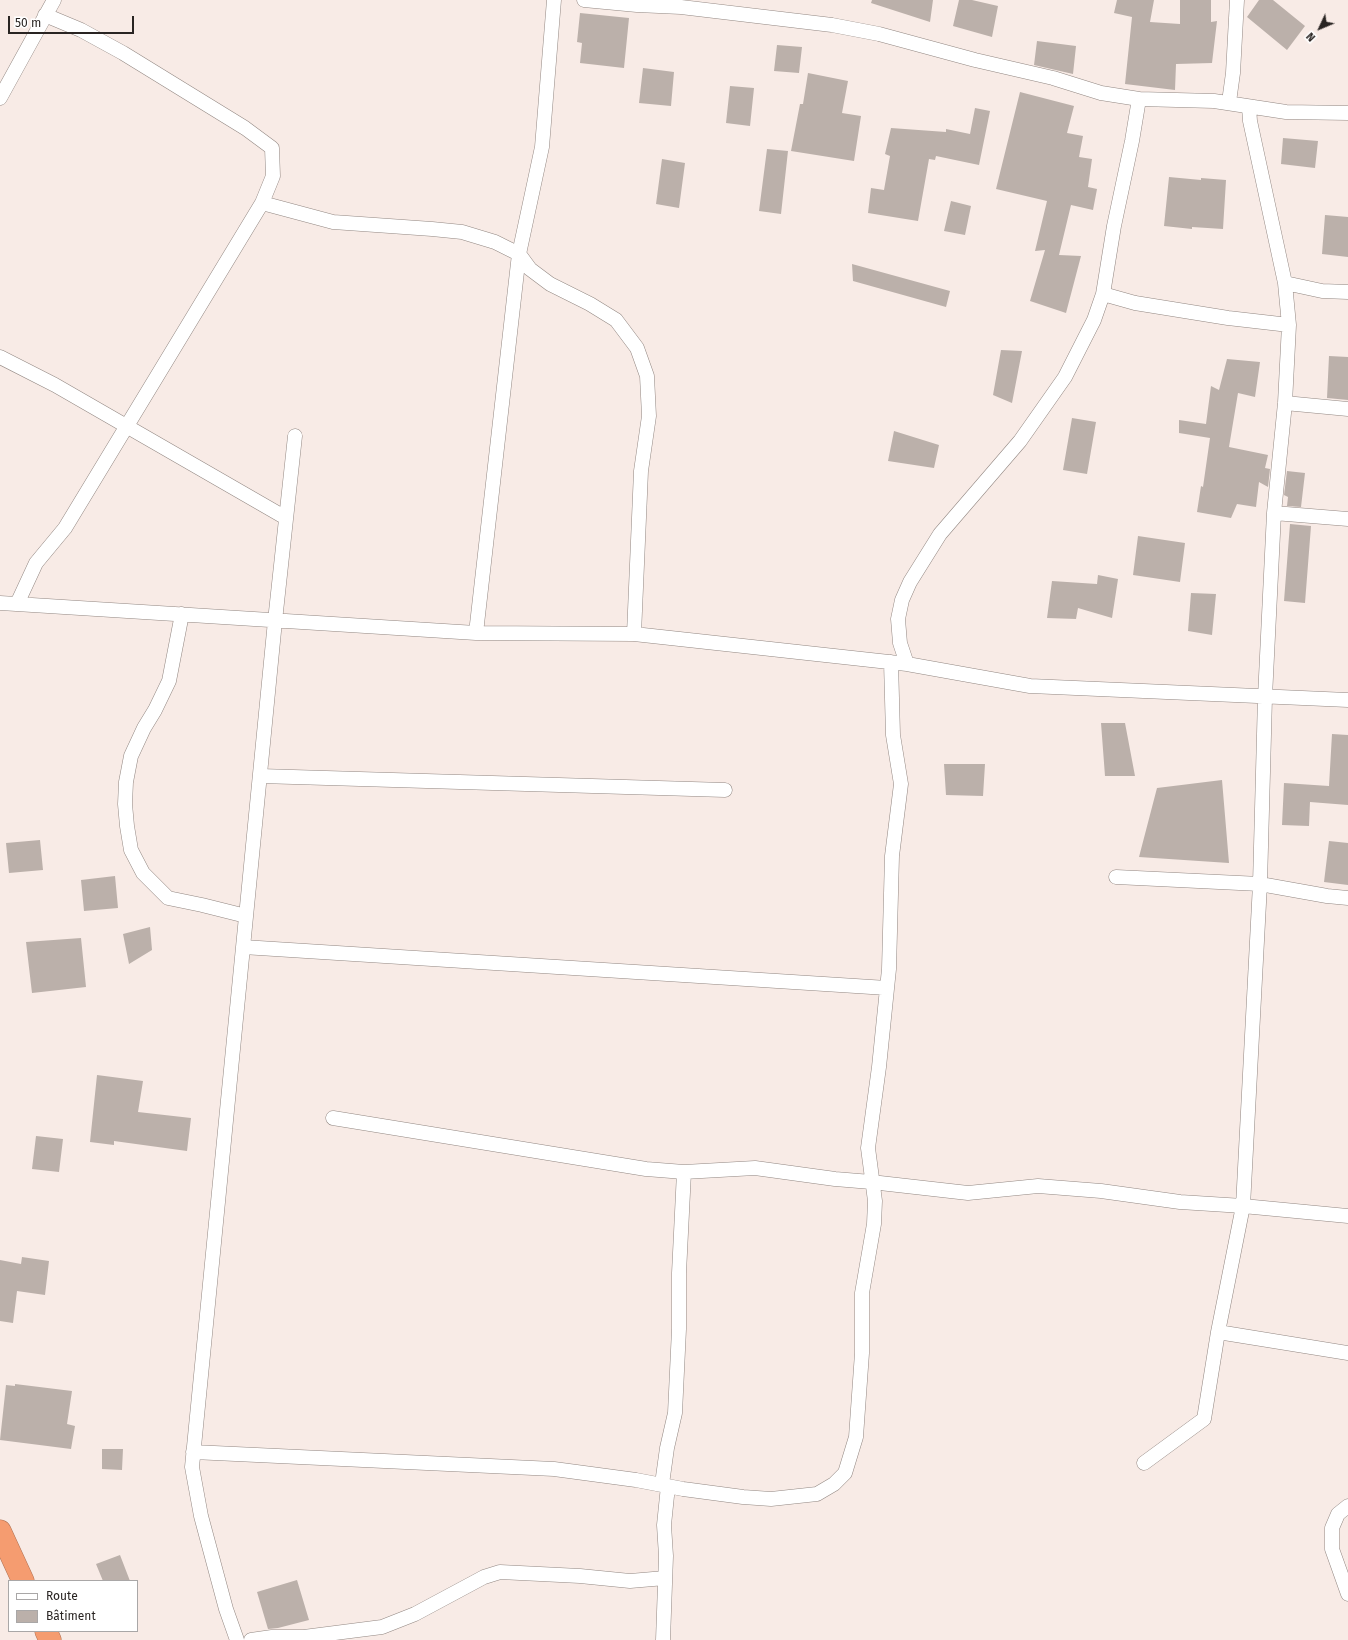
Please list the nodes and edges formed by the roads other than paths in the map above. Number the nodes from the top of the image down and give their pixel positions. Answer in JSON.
{"nodes":[{"id":1,"x":54,"y":0,"type":"edge"},
{"id":2,"x":554,"y":0,"type":"edge"},
{"id":3,"x":584,"y":0,"type":"edge"},
{"id":4,"x":1237,"y":0,"type":"edge"},
{"id":5,"x":45,"y":15,"type":"junction"},
{"id":6,"x":0,"y":98,"type":"edge"},
{"id":7,"x":1139,"y":99,"type":"junction"},
{"id":8,"x":1229,"y":102,"type":"junction"},
{"id":9,"x":1249,"y":107,"type":"junction"},
{"id":10,"x":1348,"y":113,"type":"edge"},
{"id":11,"x":262,"y":203,"type":"junction"},
{"id":12,"x":519,"y":254,"type":"junction"},
{"id":13,"x":1285,"y":284,"type":"junction"},
{"id":14,"x":1348,"y":292,"type":"edge"},
{"id":15,"x":1103,"y":294,"type":"junction"},
{"id":16,"x":1289,"y":325,"type":"junction"},
{"id":17,"x":0,"y":357,"type":"edge"},
{"id":18,"x":1285,"y":403,"type":"junction"},
{"id":19,"x":1348,"y":409,"type":"edge"},
{"id":20,"x":126,"y":426,"type":"junction"},
{"id":21,"x":295,"y":436,"type":"dead end"},
{"id":22,"x":1274,"y":513,"type":"junction"},
{"id":23,"x":286,"y":518,"type":"junction"},
{"id":24,"x":1348,"y":519,"type":"edge"},
{"id":25,"x":0,"y":603,"type":"edge"},
{"id":26,"x":17,"y":604,"type":"junction"},
{"id":27,"x":182,"y":614,"type":"junction"},
{"id":28,"x":275,"y":621,"type":"junction"},
{"id":29,"x":476,"y":633,"type":"junction"},
{"id":30,"x":634,"y":634,"type":"junction"},
{"id":31,"x":891,"y":662,"type":"junction"},
{"id":32,"x":907,"y":664,"type":"junction"},
{"id":33,"x":1265,"y":697,"type":"junction"},
{"id":34,"x":1348,"y":700,"type":"edge"},
{"id":35,"x":260,"y":776,"type":"junction"},
{"id":36,"x":725,"y":790,"type":"dead end"},
{"id":37,"x":1116,"y":877,"type":"dead end"},
{"id":38,"x":1260,"y":884,"type":"junction"},
{"id":39,"x":1348,"y":898,"type":"edge"},
{"id":40,"x":246,"y":916,"type":"junction"},
{"id":41,"x":243,"y":947,"type":"junction"},
{"id":42,"x":887,"y":988,"type":"junction"},
{"id":43,"x":333,"y":1118,"type":"dead end"},
{"id":44,"x":684,"y":1172,"type":"junction"},
{"id":45,"x":871,"y":1182,"type":"junction"},
{"id":46,"x":1243,"y":1206,"type":"junction"},
{"id":47,"x":1348,"y":1216,"type":"edge"},
{"id":48,"x":1218,"y":1332,"type":"junction"},
{"id":49,"x":1348,"y":1353,"type":"edge"},
{"id":50,"x":193,"y":1452,"type":"junction"},
{"id":51,"x":1144,"y":1463,"type":"dead end"},
{"id":52,"x":665,"y":1485,"type":"junction"},
{"id":53,"x":1348,"y":1506,"type":"edge"},
{"id":54,"x":0,"y":1531,"type":"edge"},
{"id":55,"x":665,"y":1578,"type":"junction"},
{"id":56,"x":23,"y":1580,"type":"edge"},
{"id":57,"x":1348,"y":1594,"type":"edge"},
{"id":58,"x":237,"y":1640,"type":"edge"},
{"id":59,"x":250,"y":1640,"type":"edge"},
{"id":60,"x":663,"y":1640,"type":"edge"}],
"edges":[{"from":1,"to":5,"type":"street"},
{"from":2,"to":12,"type":"street"},
{"from":3,"to":7,"type":"street"},
{"from":4,"to":8,"type":"street"},
{"from":5,"to":6,"type":"street"},
{"from":5,"to":11,"type":"street"},
{"from":7,"to":8,"type":"street"},
{"from":7,"to":15,"type":"street"},
{"from":8,"to":9,"type":"street"},
{"from":9,"to":10,"type":"street"},
{"from":9,"to":13,"type":"street"},
{"from":11,"to":12,"type":"street"},
{"from":11,"to":20,"type":"street"},
{"from":12,"to":29,"type":"street"},
{"from":12,"to":30,"type":"street"},
{"from":13,"to":14,"type":"street"},
{"from":13,"to":16,"type":"street"},
{"from":15,"to":16,"type":"street"},
{"from":15,"to":32,"type":"street"},
{"from":16,"to":18,"type":"street"},
{"from":17,"to":20,"type":"street"},
{"from":18,"to":19,"type":"street"},
{"from":18,"to":22,"type":"street"},
{"from":20,"to":23,"type":"street"},
{"from":20,"to":26,"type":"street"},
{"from":21,"to":23,"type":"street"},
{"from":22,"to":24,"type":"street"},
{"from":22,"to":33,"type":"street"},
{"from":23,"to":28,"type":"street"},
{"from":25,"to":26,"type":"street"},
{"from":26,"to":27,"type":"street"},
{"from":27,"to":28,"type":"street"},
{"from":27,"to":40,"type":"street"},
{"from":28,"to":29,"type":"street"},
{"from":28,"to":35,"type":"street"},
{"from":29,"to":30,"type":"street"},
{"from":30,"to":31,"type":"street"},
{"from":31,"to":32,"type":"street"},
{"from":31,"to":42,"type":"street"},
{"from":32,"to":33,"type":"street"},
{"from":33,"to":34,"type":"street"},
{"from":33,"to":38,"type":"street"},
{"from":35,"to":36,"type":"street"},
{"from":35,"to":40,"type":"street"},
{"from":37,"to":38,"type":"street"},
{"from":38,"to":39,"type":"street"},
{"from":38,"to":46,"type":"street"},
{"from":40,"to":41,"type":"street"},
{"from":41,"to":42,"type":"street"},
{"from":41,"to":50,"type":"street"},
{"from":42,"to":45,"type":"street"},
{"from":43,"to":44,"type":"street"},
{"from":44,"to":45,"type":"street"},
{"from":44,"to":52,"type":"street"},
{"from":45,"to":46,"type":"street"},
{"from":45,"to":52,"type":"street"},
{"from":46,"to":47,"type":"street"},
{"from":46,"to":48,"type":"street"},
{"from":48,"to":49,"type":"street"},
{"from":48,"to":51,"type":"street"},
{"from":50,"to":52,"type":"street"},
{"from":50,"to":58,"type":"street"},
{"from":52,"to":55,"type":"street"},
{"from":53,"to":57,"type":"street"},
{"from":54,"to":56,"type":"highway"},
{"from":55,"to":59,"type":"street"},
{"from":55,"to":60,"type":"street"}]}
